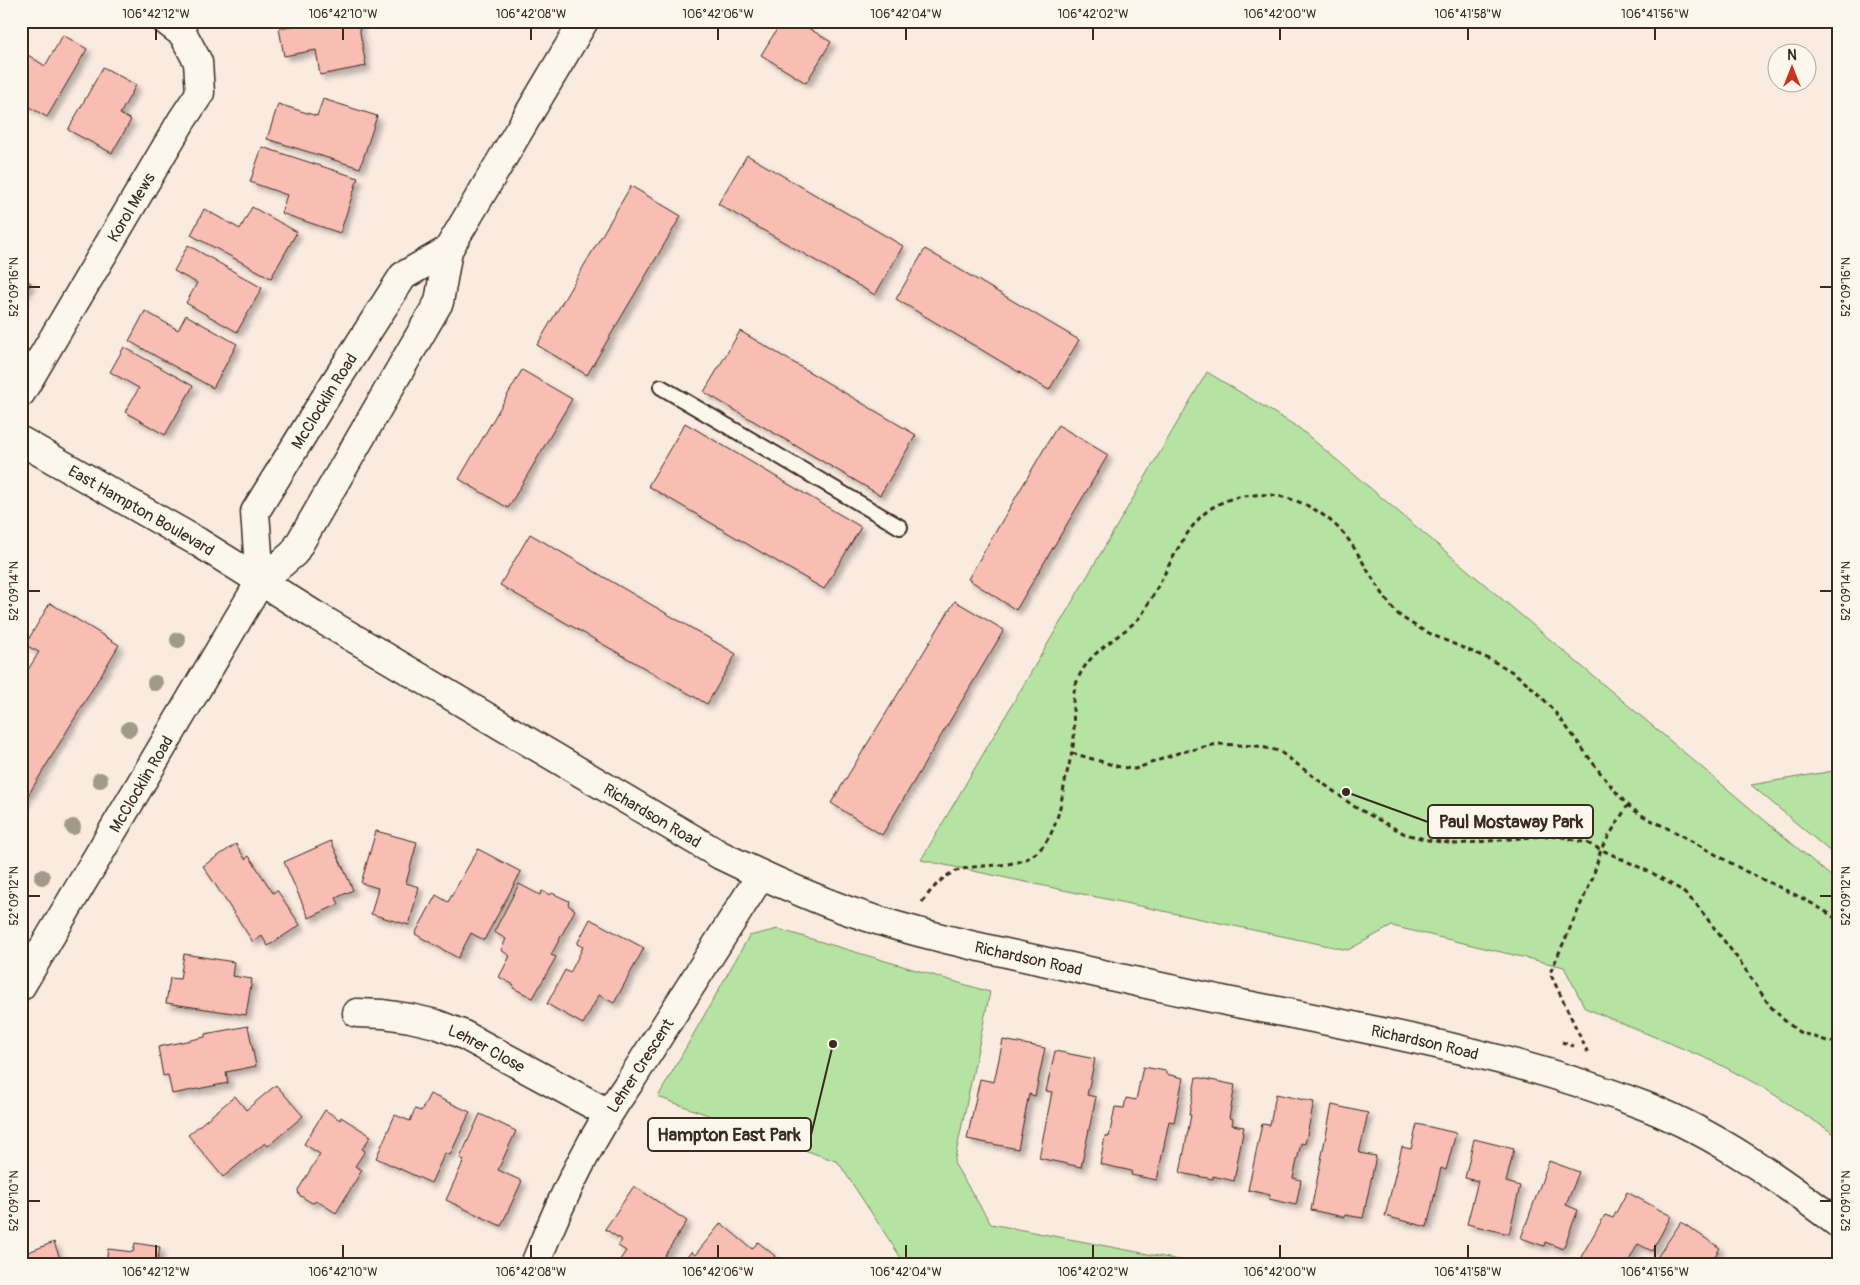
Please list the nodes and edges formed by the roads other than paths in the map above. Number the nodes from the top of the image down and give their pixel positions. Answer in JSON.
{"nodes":[{"id":1,"x":166,"y":21,"type":"edge"},
{"id":2,"x":584,"y":21,"type":"edge"},
{"id":3,"x":448,"y":250,"type":"junction"},
{"id":4,"x":661,"y":387,"type":"dead end"},
{"id":5,"x":21,"y":393,"type":"edge"},
{"id":6,"x":21,"y":442,"type":"edge"},
{"id":7,"x":900,"y":527,"type":"dead end"},
{"id":8,"x":260,"y":582,"type":"junction"},
{"id":9,"x":761,"y":875,"type":"junction"},
{"id":10,"x":21,"y":986,"type":"edge"},
{"id":11,"x":357,"y":1013,"type":"dead end"},
{"id":12,"x":608,"y":1113,"type":"junction"},
{"id":13,"x":1839,"y":1224,"type":"edge"},
{"id":14,"x":535,"y":1264,"type":"edge"}],
"edges":[{"from":1,"to":5,"type":"street","name":"Korol Mews"},
{"from":2,"to":3,"type":"street","name":"McClocklin Road"},
{"from":3,"to":8,"type":"street","name":"McClocklin Road"},
{"from":3,"to":8,"type":"street","name":"McClocklin Road"},
{"from":4,"to":7,"type":"lane"},
{"from":6,"to":8,"type":"street","name":"East Hampton Boulevard"},
{"from":8,"to":9,"type":"street","name":"Richardson Road"},
{"from":8,"to":10,"type":"street","name":"McClocklin Road"},
{"from":9,"to":12,"type":"street","name":"Lehrer Crescent"},
{"from":9,"to":13,"type":"street","name":"Richardson Road"},
{"from":11,"to":12,"type":"street","name":"Lehrer Close"},
{"from":12,"to":14,"type":"street","name":"Lehrer Crescent"}]}
